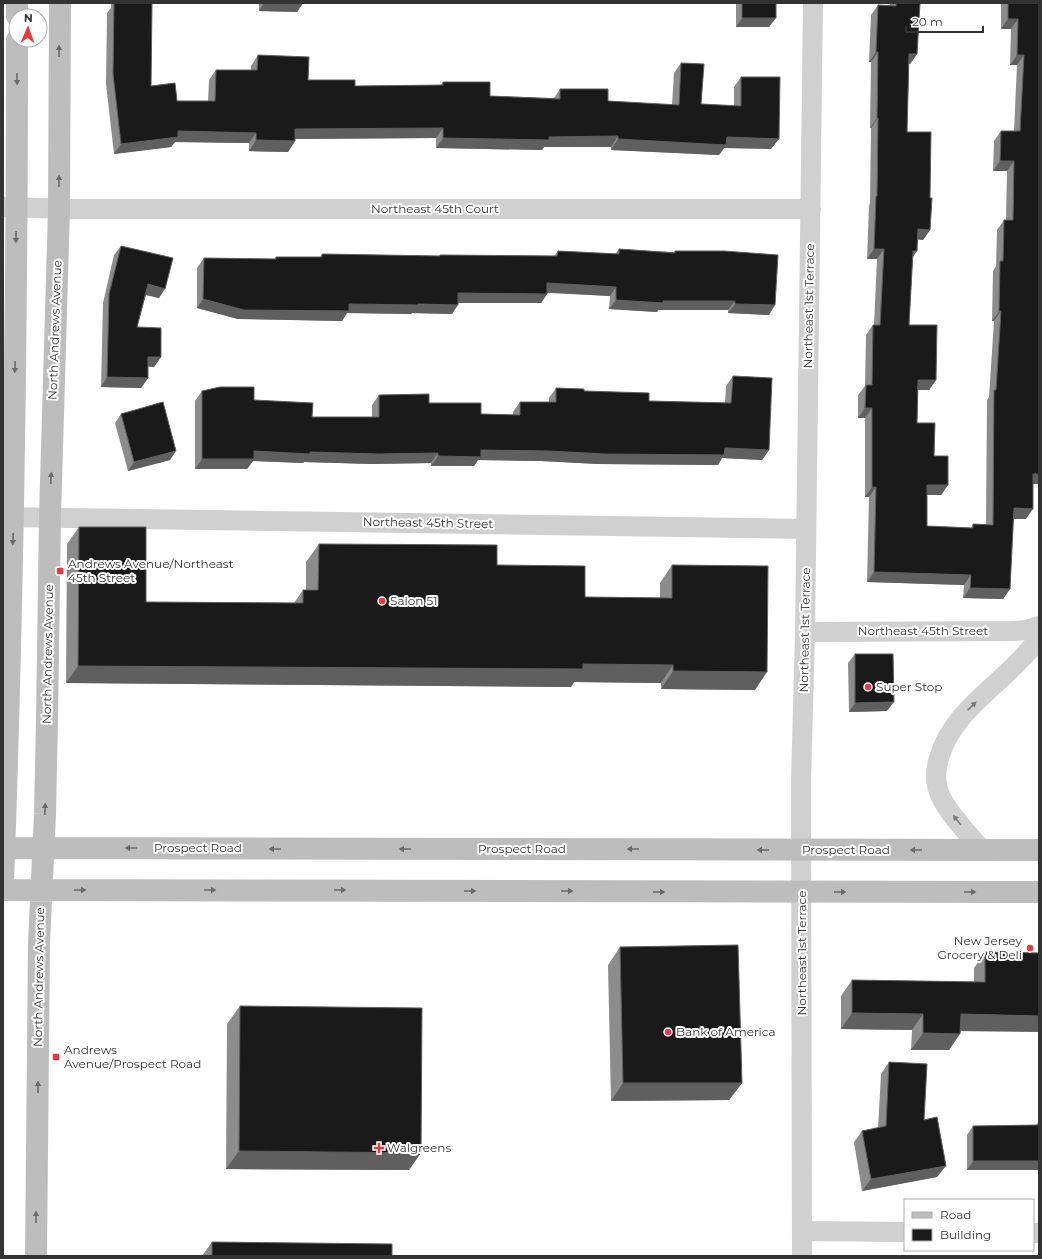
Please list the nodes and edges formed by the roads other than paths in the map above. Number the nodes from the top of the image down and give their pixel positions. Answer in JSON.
{"nodes":[{"id":1,"x":60,"y":3,"type":"edge"},
{"id":2,"x":813,"y":3,"type":"edge"},
{"id":3,"x":17,"y":48,"type":"edge"},
{"id":4,"x":10,"y":207,"type":"edge"},
{"id":5,"x":59,"y":208,"type":"junction"},
{"id":6,"x":811,"y":209,"type":"junction"},
{"id":7,"x":8,"y":517,"type":"edge"},
{"id":8,"x":50,"y":517,"type":"junction"},
{"id":9,"x":806,"y":529,"type":"junction"},
{"id":10,"x":1039,"y":626,"type":"edge"},
{"id":11,"x":806,"y":632,"type":"junction"},
{"id":12,"x":1039,"y":638,"type":"edge"},
{"id":13,"x":4,"y":848,"type":"edge"},
{"id":14,"x":43,"y":848,"type":"junction"},
{"id":15,"x":802,"y":850,"type":"junction"},
{"id":16,"x":982,"y":850,"type":"junction"},
{"id":17,"x":1039,"y":850,"type":"edge"},
{"id":18,"x":3,"y":884,"type":"edge"},
{"id":19,"x":3,"y":890,"type":"edge"},
{"id":20,"x":41,"y":890,"type":"junction"},
{"id":21,"x":801,"y":892,"type":"junction"},
{"id":22,"x":1039,"y":892,"type":"edge"},
{"id":23,"x":803,"y":1231,"type":"junction"},
{"id":24,"x":904,"y":1232,"type":"edge"},
{"id":25,"x":36,"y":1256,"type":"edge"},
{"id":26,"x":802,"y":1256,"type":"edge"}],
"edges":[{"from":5,"to":1,"type":"main road","name":"North Andrews Avenue","one_way":true},
{"from":2,"to":6,"type":"street","name":"Northeast 1st Terrace"},
{"from":3,"to":4,"type":"main road","one_way":true},
{"from":4,"to":5,"type":"street","name":"Northeast 45th Court"},
{"from":4,"to":7,"type":"main road","one_way":true},
{"from":5,"to":6,"type":"street","name":"Northeast 45th Court"},
{"from":8,"to":5,"type":"main road","name":"North Andrews Avenue","one_way":true},
{"from":6,"to":9,"type":"street","name":"Northeast 1st Terrace"},
{"from":7,"to":8,"type":"street","name":"Northeast 45th Street"},
{"from":7,"to":13,"type":"main road","one_way":true},
{"from":8,"to":9,"type":"street","name":"Northeast 45th Street"},
{"from":14,"to":8,"type":"main road","name":"North Andrews Avenue","one_way":true},
{"from":9,"to":11,"type":"street","name":"Northeast 1st Terrace"},
{"from":10,"to":11,"type":"street","name":"Northeast 45th Street"},
{"from":11,"to":15,"type":"street","name":"Northeast 1st Terrace"},
{"from":16,"to":12,"type":"street","one_way":true},
{"from":13,"to":14,"type":"main road","name":"Prospect Road"},
{"from":13,"to":18,"type":"main road"},
{"from":15,"to":14,"type":"main road","name":"Prospect Road","one_way":true},
{"from":14,"to":20,"type":"main road","name":"North Andrews Avenue"},
{"from":16,"to":15,"type":"main road","name":"Prospect Road","one_way":true},
{"from":15,"to":21,"type":"street","name":"Northeast 1st Terrace"},
{"from":16,"to":17,"type":"main road","name":"Prospect Road"},
{"from":19,"to":20,"type":"main road"},
{"from":20,"to":21,"type":"main road","one_way":true},
{"from":25,"to":20,"type":"main road","name":"North Andrews Avenue","one_way":true},
{"from":21,"to":22,"type":"main road","one_way":true},
{"from":21,"to":23,"type":"street","name":"Northeast 1st Terrace"},
{"from":23,"to":24,"type":"street"},
{"from":23,"to":26,"type":"street","name":"Northeast 1st Terrace"}]}
